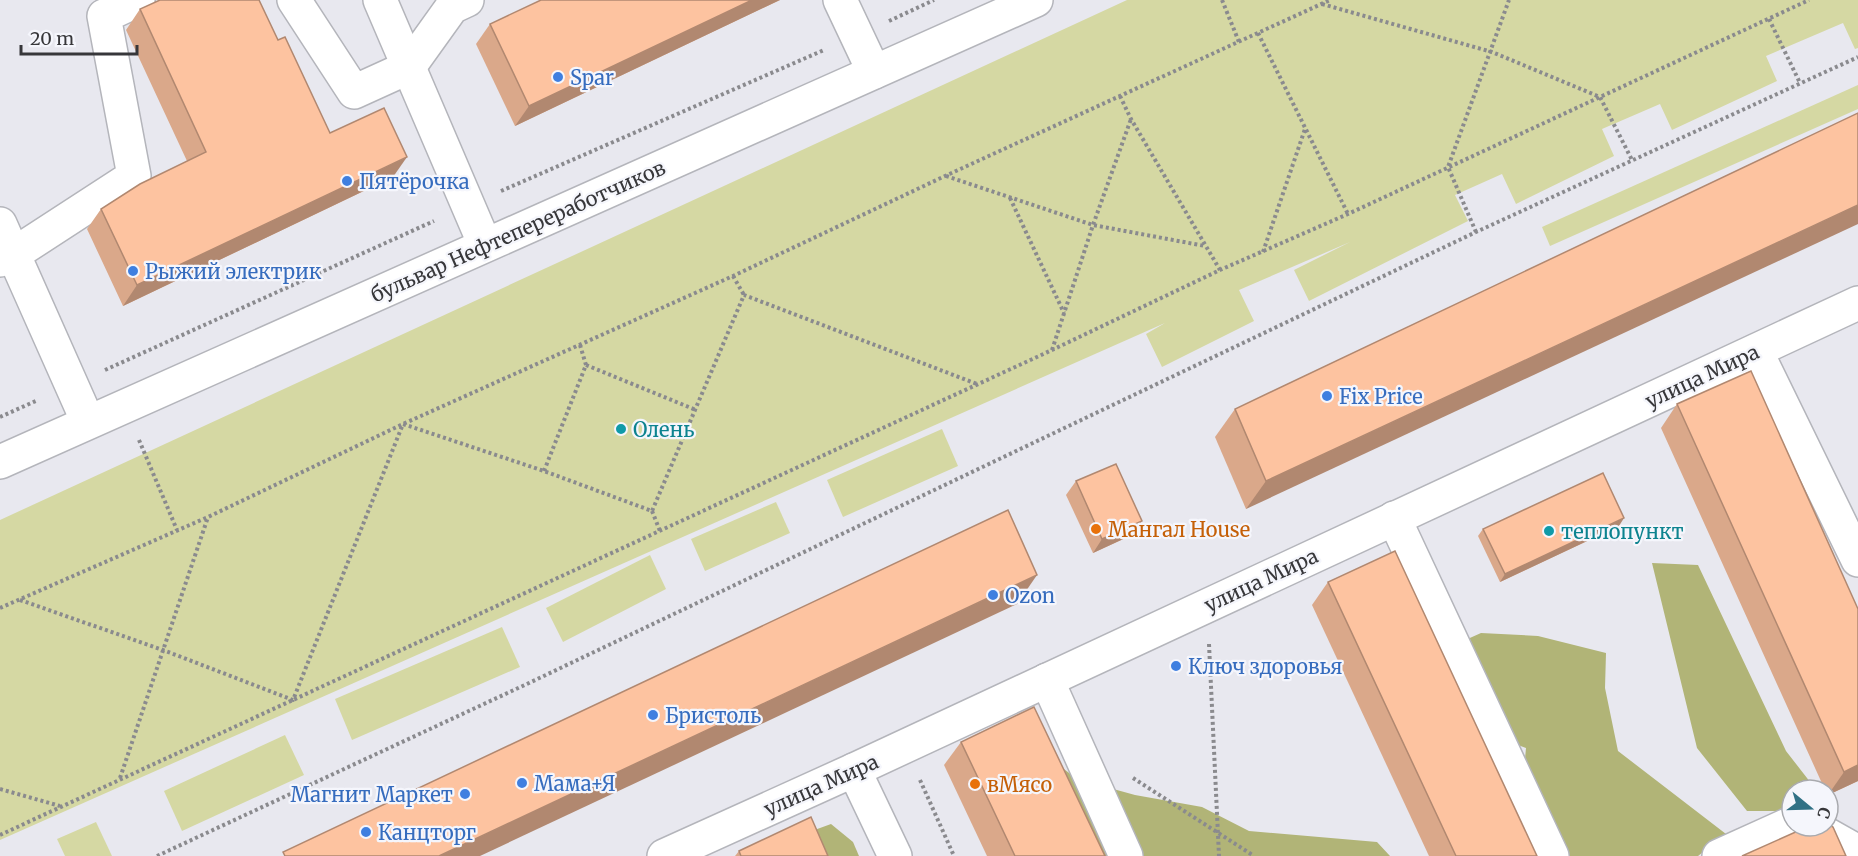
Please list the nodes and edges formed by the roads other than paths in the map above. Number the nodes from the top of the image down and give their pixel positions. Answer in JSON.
{"nodes":[{"id":1,"x":138,"y":0,"type":"edge"},
{"id":2,"x":294,"y":0,"type":"edge"},
{"id":3,"x":380,"y":0,"type":"edge"},
{"id":4,"x":467,"y":0,"type":"edge"},
{"id":5,"x":840,"y":0,"type":"edge"},
{"id":6,"x":1036,"y":0,"type":"edge"},
{"id":7,"x":409,"y":67,"type":"junction"},
{"id":8,"x":874,"y":72,"type":"junction"},
{"id":9,"x":0,"y":224,"type":"edge"},
{"id":10,"x":485,"y":245,"type":"junction"},
{"id":11,"x":7,"y":257,"type":"edge"},
{"id":12,"x":1858,"y":303,"type":"edge"},
{"id":13,"x":1756,"y":351,"type":"junction"},
{"id":14,"x":88,"y":422,"type":"junction"},
{"id":15,"x":0,"y":462,"type":"edge"},
{"id":16,"x":1394,"y":518,"type":"junction"},
{"id":17,"x":1858,"y":560,"type":"edge"},
{"id":18,"x":1047,"y":680,"type":"junction"},
{"id":19,"x":854,"y":770,"type":"junction"},
{"id":20,"x":1780,"y":828,"type":"edge"},
{"id":21,"x":1833,"y":838,"type":"edge"},
{"id":22,"x":1858,"y":852,"type":"edge"},
{"id":23,"x":672,"y":854,"type":"edge"},
{"id":24,"x":895,"y":856,"type":"edge"},
{"id":25,"x":1126,"y":856,"type":"edge"},
{"id":26,"x":1552,"y":856,"type":"edge"},
{"id":27,"x":1719,"y":856,"type":"edge"}],
"edges":[{"from":1,"to":11,"type":"street"},
{"from":2,"to":7,"type":"street"},
{"from":3,"to":7,"type":"street"},
{"from":4,"to":7,"type":"street"},
{"from":5,"to":8,"type":"street"},
{"from":6,"to":8,"type":"street","name":"бульвар Нефтепереработчиков"},
{"from":7,"to":10,"type":"street"},
{"from":8,"to":10,"type":"street","name":"бульвар Нефтепереработчиков"},
{"from":9,"to":11,"type":"street"},
{"from":10,"to":14,"type":"street","name":"бульвар Нефтепереработчиков"},
{"from":11,"to":14,"type":"street"},
{"from":12,"to":13,"type":"street","name":"улица Мира"},
{"from":13,"to":16,"type":"street","name":"улица Мира"},
{"from":13,"to":17,"type":"street"},
{"from":14,"to":15,"type":"street","name":"бульвар Нефтепереработчиков"},
{"from":16,"to":18,"type":"street","name":"улица Мира"},
{"from":16,"to":26,"type":"street"},
{"from":18,"to":19,"type":"street","name":"улица Мира"},
{"from":18,"to":25,"type":"street"},
{"from":19,"to":23,"type":"street","name":"улица Мира"},
{"from":19,"to":24,"type":"street"},
{"from":20,"to":27,"type":"street"},
{"from":21,"to":22,"type":"street"}]}
